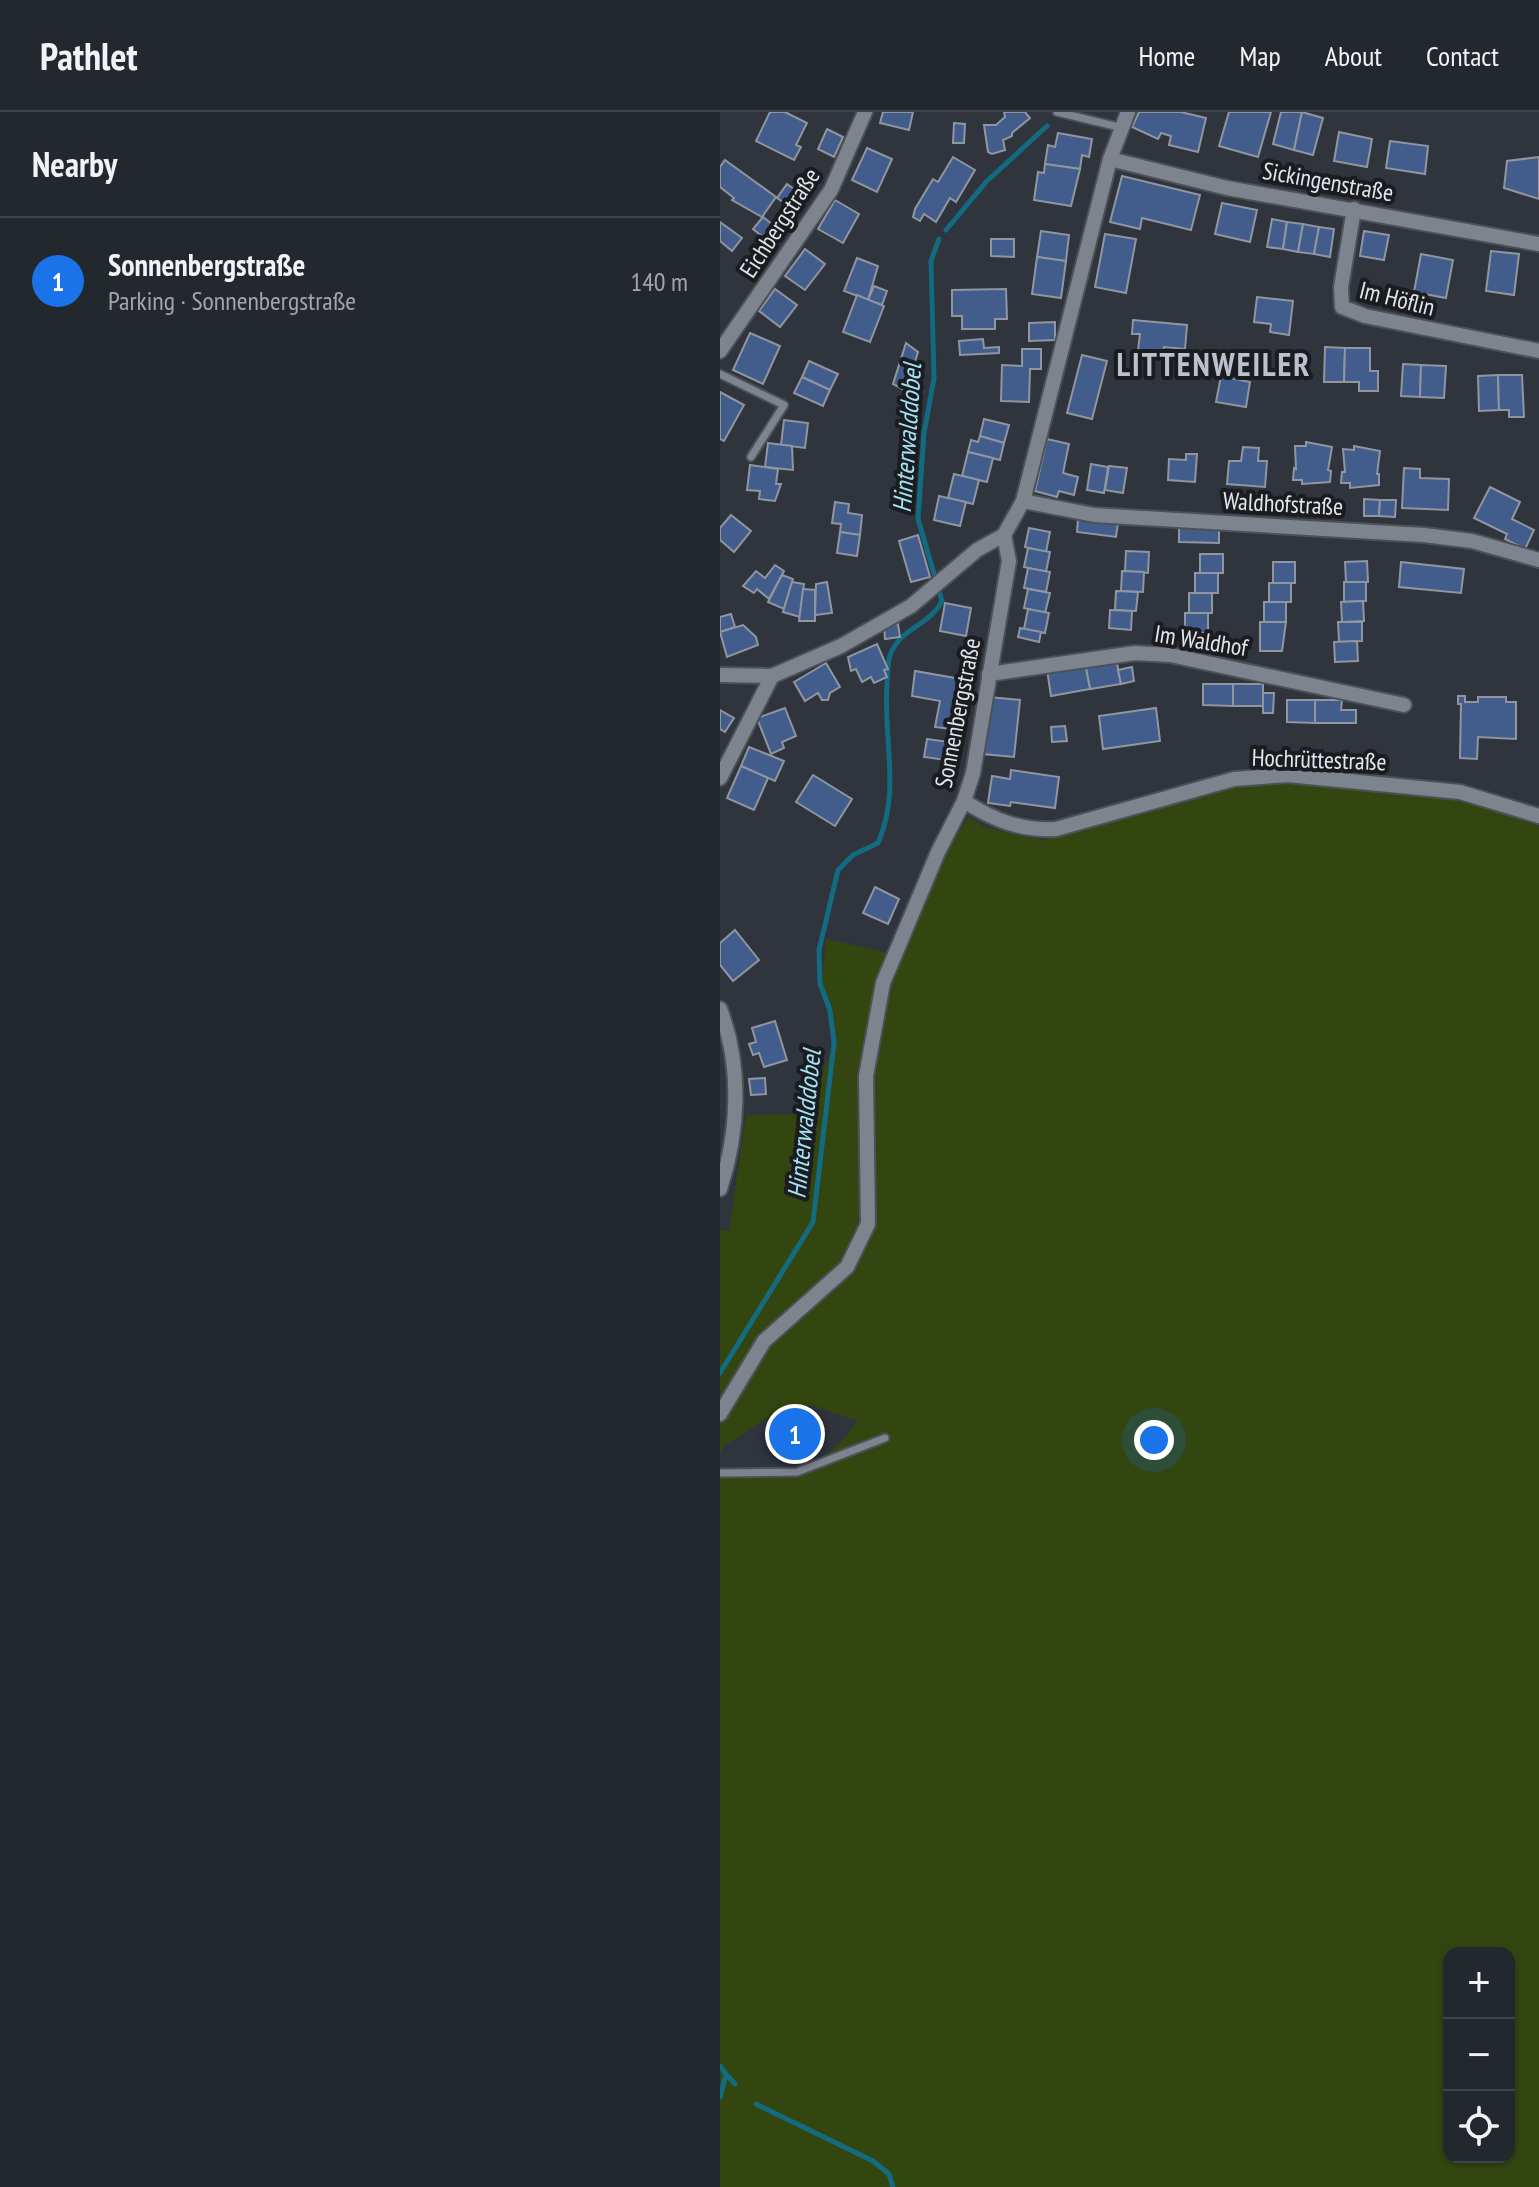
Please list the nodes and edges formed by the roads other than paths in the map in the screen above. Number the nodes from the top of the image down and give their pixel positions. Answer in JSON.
{"nodes":[{"id":1,"x":865,"y":112,"type":"edge"},
{"id":2,"x":1057,"y":112,"type":"edge"},
{"id":3,"x":1128,"y":112,"type":"edge"},
{"id":4,"x":1123,"y":128,"type":"junction"},
{"id":5,"x":1110,"y":159,"type":"junction"},
{"id":6,"x":1354,"y":209,"type":"junction"},
{"id":7,"x":1539,"y":244,"type":"edge"},
{"id":8,"x":720,"y":351,"type":"edge"},
{"id":9,"x":1539,"y":351,"type":"edge"},
{"id":10,"x":720,"y":374,"type":"edge"},
{"id":11,"x":751,"y":457,"type":"dead end"},
{"id":12,"x":1023,"y":501,"type":"junction"},
{"id":13,"x":1004,"y":535,"type":"junction"},
{"id":14,"x":1539,"y":560,"type":"edge"},
{"id":15,"x":989,"y":674,"type":"junction"},
{"id":16,"x":720,"y":675,"type":"edge"},
{"id":17,"x":772,"y":676,"type":"junction"},
{"id":18,"x":1404,"y":705,"type":"dead end"},
{"id":19,"x":720,"y":778,"type":"edge"},
{"id":20,"x":964,"y":801,"type":"junction"},
{"id":21,"x":1539,"y":816,"type":"edge"},
{"id":22,"x":720,"y":1009,"type":"edge"},
{"id":23,"x":720,"y":1189,"type":"edge"},
{"id":24,"x":720,"y":1414,"type":"edge"},
{"id":25,"x":885,"y":1438,"type":"dead end"},
{"id":26,"x":720,"y":1473,"type":"edge"}],
"edges":[{"from":1,"to":8,"type":"street","name":"Eichbergstraße"},
{"from":2,"to":4,"type":"lane"},
{"from":3,"to":4,"type":"street"},
{"from":4,"to":5,"type":"street"},
{"from":5,"to":6,"type":"street","name":"Sickingenstraße"},
{"from":5,"to":12,"type":"street"},
{"from":6,"to":7,"type":"street","name":"Sickingenstraße"},
{"from":6,"to":9,"type":"street","name":"Im Höflin"},
{"from":10,"to":11,"type":"lane"},
{"from":12,"to":13,"type":"street"},
{"from":12,"to":14,"type":"street","name":"Waldhofstraße"},
{"from":13,"to":15,"type":"street","name":"Sonnenbergstraße"},
{"from":13,"to":17,"type":"street"},
{"from":15,"to":18,"type":"street","name":"Im Waldhof"},
{"from":15,"to":20,"type":"street","name":"Sonnenbergstraße"},
{"from":16,"to":17,"type":"street"},
{"from":17,"to":19,"type":"street"},
{"from":20,"to":21,"type":"street","name":"Hochrüttestraße"},
{"from":20,"to":24,"type":"street","name":"Sonnenbergstraße"},
{"from":22,"to":23,"type":"street"},
{"from":25,"to":26,"type":"lane"}]}
